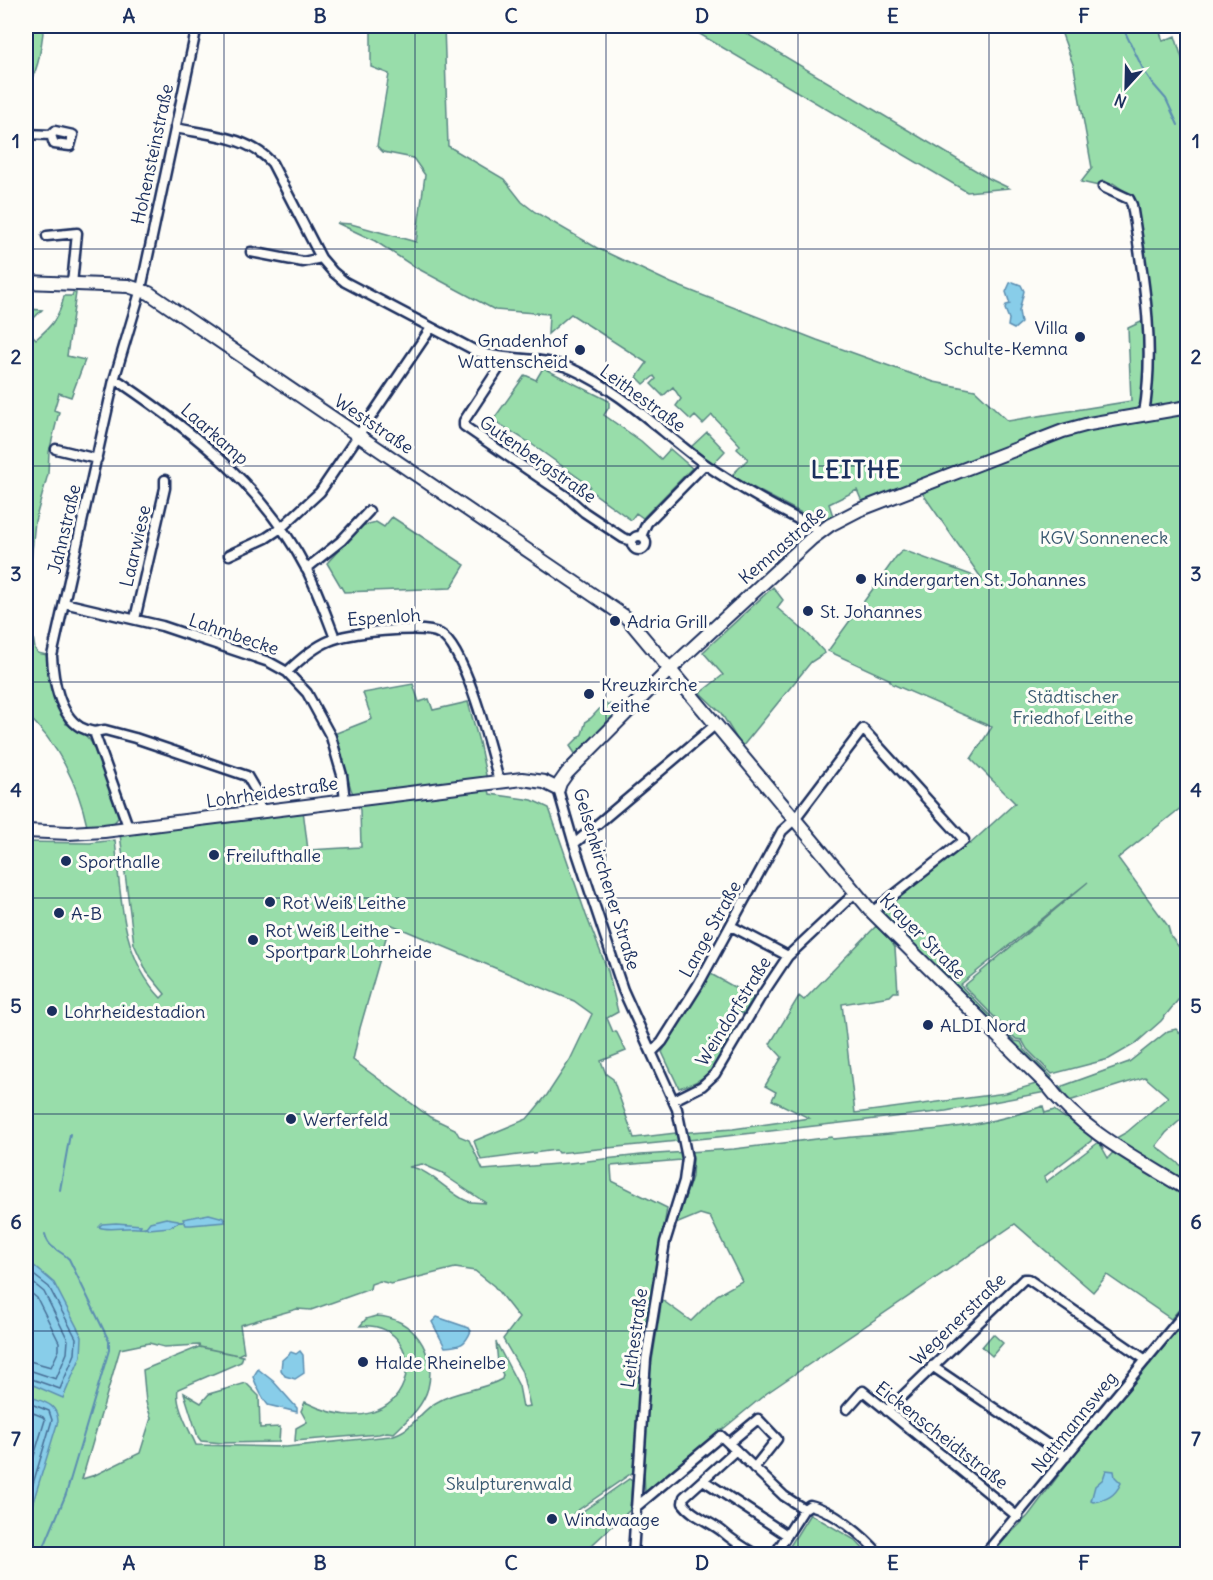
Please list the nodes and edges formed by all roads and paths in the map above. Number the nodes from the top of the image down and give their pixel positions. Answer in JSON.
{"nodes":[{"id":1,"x":196,"y":26,"type":"edge"},
{"id":2,"x":175,"y":128,"type":"junction"},
{"id":3,"x":26,"y":134,"type":"edge"},
{"id":4,"x":51,"y":135,"type":"dead end"},
{"id":5,"x":1103,"y":187,"type":"dead end"},
{"id":6,"x":47,"y":236,"type":"dead end"},
{"id":7,"x":251,"y":252,"type":"dead end"},
{"id":8,"x":321,"y":258,"type":"junction"},
{"id":9,"x":26,"y":282,"type":"edge"},
{"id":10,"x":72,"y":284,"type":"junction"},
{"id":11,"x":141,"y":289,"type":"junction"},
{"id":12,"x":431,"y":328,"type":"junction"},
{"id":13,"x":501,"y":357,"type":"junction"},
{"id":14,"x":114,"y":380,"type":"junction"},
{"id":15,"x":1188,"y":407,"type":"edge"},
{"id":16,"x":1144,"y":414,"type":"junction"},
{"id":17,"x":359,"y":436,"type":"junction"},
{"id":18,"x":56,"y":449,"type":"dead end"},
{"id":19,"x":97,"y":459,"type":"junction"},
{"id":20,"x":705,"y":464,"type":"junction"},
{"id":21,"x":165,"y":480,"type":"dead end"},
{"id":22,"x":369,"y":512,"type":"dead end"},
{"id":23,"x":281,"y":528,"type":"junction"},
{"id":24,"x":821,"y":531,"type":"junction"},
{"id":25,"x":641,"y":536,"type":"junction"},
{"id":26,"x":632,"y":541,"type":"junction"},
{"id":27,"x":230,"y":555,"type":"dead end"},
{"id":28,"x":306,"y":569,"type":"junction"},
{"id":29,"x":63,"y":603,"type":"junction"},
{"id":30,"x":135,"y":619,"type":"junction"},
{"id":31,"x":335,"y":638,"type":"junction"},
{"id":32,"x":669,"y":670,"type":"junction"},
{"id":33,"x":287,"y":672,"type":"junction"},
{"id":34,"x":715,"y":724,"type":"junction"},
{"id":35,"x":94,"y":732,"type":"junction"},
{"id":36,"x":499,"y":781,"type":"junction"},
{"id":37,"x":560,"y":784,"type":"junction"},
{"id":38,"x":345,"y":800,"type":"junction"},
{"id":39,"x":260,"y":811,"type":"junction"},
{"id":40,"x":794,"y":820,"type":"junction"},
{"id":41,"x":129,"y":829,"type":"junction"},
{"id":42,"x":26,"y":831,"type":"edge"},
{"id":43,"x":574,"y":844,"type":"junction"},
{"id":44,"x":855,"y":893,"type":"junction"},
{"id":45,"x":872,"y":912,"type":"junction"},
{"id":46,"x":731,"y":926,"type":"junction"},
{"id":47,"x":788,"y":956,"type":"junction"},
{"id":48,"x":652,"y":1052,"type":"junction"},
{"id":49,"x":674,"y":1100,"type":"junction"},
{"id":50,"x":682,"y":1130,"type":"joint"},
{"id":51,"x":1188,"y":1190,"type":"edge"},
{"id":52,"x":1188,"y":1309,"type":"edge"},
{"id":53,"x":1146,"y":1360,"type":"junction"},
{"id":54,"x":932,"y":1366,"type":"junction"},
{"id":55,"x":847,"y":1409,"type":"dead end"},
{"id":56,"x":887,"y":1411,"type":"junction"},
{"id":57,"x":729,"y":1443,"type":"junction"},
{"id":58,"x":736,"y":1450,"type":"junction"},
{"id":59,"x":1066,"y":1457,"type":"junction"},
{"id":60,"x":754,"y":1467,"type":"junction"},
{"id":61,"x":703,"y":1480,"type":"junction"},
{"id":62,"x":636,"y":1508,"type":"junction"},
{"id":63,"x":804,"y":1509,"type":"junction"},
{"id":64,"x":1018,"y":1517,"type":"junction"},
{"id":65,"x":787,"y":1536,"type":"junction"},
{"id":66,"x":633,"y":1554,"type":"edge"},
{"id":67,"x":755,"y":1554,"type":"edge"},
{"id":68,"x":775,"y":1554,"type":"edge"},
{"id":69,"x":879,"y":1554,"type":"edge"},
{"id":70,"x":985,"y":1554,"type":"edge"}],
"edges":[{"from":1,"to":2,"type":"street","name":"Hohensteinstraße"},
{"from":2,"to":8,"type":"street","name":"Leithestraße"},
{"from":2,"to":11,"type":"street","name":"Hohensteinstraße"},
{"from":3,"to":4,"type":"street"},
{"from":5,"to":16,"type":"street"},
{"from":6,"to":10,"type":"street"},
{"from":7,"to":8,"type":"street"},
{"from":8,"to":12,"type":"street","name":"Leithestraße"},
{"from":9,"to":10,"type":"street","name":"Weststraße"},
{"from":10,"to":11,"type":"street","name":"Weststraße"},
{"from":11,"to":14,"type":"street","name":"Jahnstraße"},
{"from":11,"to":17,"type":"street","name":"Weststraße"},
{"from":12,"to":13,"type":"street","name":"Leithestraße"},
{"from":12,"to":17,"type":"street"},
{"from":13,"to":20,"type":"street","name":"Leithestraße"},
{"from":13,"to":26,"type":"street","name":"Gutenbergstraße"},
{"from":14,"to":19,"type":"street","name":"Jahnstraße"},
{"from":14,"to":23,"type":"street","name":"Laarkamp"},
{"from":15,"to":16,"type":"street","name":"Kemnastraße"},
{"from":16,"to":24,"type":"street","name":"Kemnastraße"},
{"from":17,"to":23,"type":"street"},
{"from":17,"to":32,"type":"street","name":"Weststraße"},
{"from":18,"to":19,"type":"street"},
{"from":19,"to":29,"type":"street","name":"Jahnstraße"},
{"from":20,"to":24,"type":"street","name":"Leithestraße"},
{"from":20,"to":25,"type":"street"},
{"from":21,"to":30,"type":"street","name":"Laarwiese"},
{"from":22,"to":28,"type":"street"},
{"from":23,"to":27,"type":"street"},
{"from":23,"to":28,"type":"street","name":"Laarkamp"},
{"from":24,"to":32,"type":"street","name":"Kemnastraße"},
{"from":25,"to":26,"type":"street"},
{"from":25,"to":26,"type":"street"},
{"from":28,"to":31,"type":"street","name":"Laarkamp"},
{"from":29,"to":30,"type":"street","name":"Lahmbecke"},
{"from":29,"to":35,"type":"street","name":"Jahnstraße"},
{"from":30,"to":33,"type":"street","name":"Lahmbecke"},
{"from":31,"to":33,"type":"street","name":"Espenloh"},
{"from":31,"to":36,"type":"street","name":"Espenloh"},
{"from":32,"to":34,"type":"street","name":"Krayer Straße"},
{"from":32,"to":37,"type":"street","name":"Gelsenkirchener Straße"},
{"from":33,"to":38,"type":"street","name":"Lahmbecke"},
{"from":34,"to":40,"type":"street","name":"Krayer Straße"},
{"from":34,"to":43,"type":"street"},
{"from":35,"to":39,"type":"street","name":"Jahnstraße"},
{"from":35,"to":41,"type":"street"},
{"from":36,"to":37,"type":"street","name":"Lohrheidestraße"},
{"from":36,"to":38,"type":"street","name":"Lohrheidestraße"},
{"from":37,"to":43,"type":"street","name":"Gelsenkirchener Straße"},
{"from":38,"to":39,"type":"street","name":"Lohrheidestraße"},
{"from":39,"to":41,"type":"street","name":"Lohrheidestraße"},
{"from":40,"to":44,"type":"street","name":"Krayer Straße"},
{"from":40,"to":45,"type":"street","name":"Lange Straße"},
{"from":40,"to":46,"type":"street","name":"Lange Straße"},
{"from":41,"to":42,"type":"street","name":"Lohrheidestraße"},
{"from":43,"to":48,"type":"street","name":"Gelsenkirchener Straße"},
{"from":44,"to":45,"type":"street","name":"Krayer Straße"},
{"from":44,"to":47,"type":"street","name":"Weindorfstraße"},
{"from":45,"to":51,"type":"street","name":"Krayer Straße"},
{"from":46,"to":47,"type":"street","name":"Weindorfstraße"},
{"from":46,"to":48,"type":"street","name":"Lange Straße"},
{"from":47,"to":49,"type":"street","name":"Weindorfstraße"},
{"from":48,"to":49,"type":"street","name":"Gelsenkirchener Straße"},
{"from":49,"to":50,"type":"street","name":"Gelsenkirchener Straße"},
{"from":50,"to":62,"type":"street","name":"Leithestraße"},
{"from":52,"to":53,"type":"street","name":"Nattmannsweg"},
{"from":53,"to":54,"type":"street","name":"Wegenerstraße"},
{"from":53,"to":59,"type":"street","name":"Nattmannsweg"},
{"from":54,"to":56,"type":"street","name":"Wegenerstraße"},
{"from":54,"to":59,"type":"street"},
{"from":55,"to":56,"type":"street","name":"Eickenscheidtstraße"},
{"from":56,"to":64,"type":"street","name":"Eickenscheidtstraße"},
{"from":57,"to":58,"type":"street"},
{"from":57,"to":60,"type":"street"},
{"from":57,"to":62,"type":"street"},
{"from":58,"to":60,"type":"street"},
{"from":58,"to":61,"type":"street"},
{"from":59,"to":64,"type":"street","name":"Nattmannsweg"},
{"from":60,"to":63,"type":"street"},
{"from":61,"to":65,"type":"street"},
{"from":61,"to":67,"type":"street"},
{"from":62,"to":66,"type":"street","name":"Leithestraße"},
{"from":63,"to":65,"type":"street"},
{"from":63,"to":69,"type":"street"},
{"from":64,"to":70,"type":"street","name":"Nattmannsweg"},
{"from":65,"to":68,"type":"street"}]}
